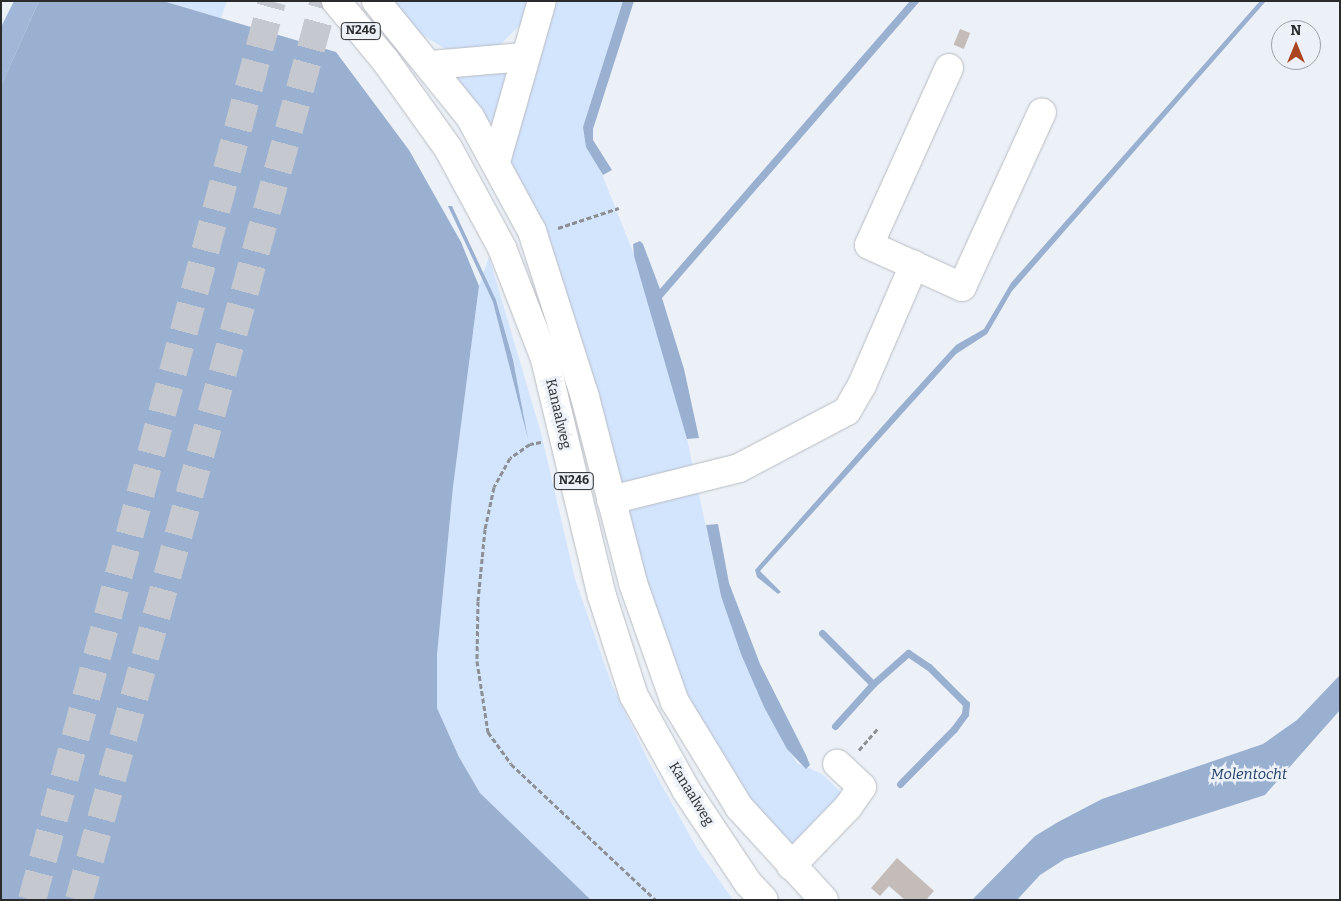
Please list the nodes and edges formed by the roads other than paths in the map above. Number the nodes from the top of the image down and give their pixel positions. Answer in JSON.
{"nodes":[{"id":1,"x":336,"y":1,"type":"edge"},
{"id":2,"x":376,"y":1,"type":"edge"},
{"id":3,"x":542,"y":1,"type":"edge"},
{"id":4,"x":524,"y":56,"type":"junction"},
{"id":5,"x":431,"y":65,"type":"junction"},
{"id":6,"x":949,"y":68,"type":"dead end"},
{"id":7,"x":1042,"y":112,"type":"dead end"},
{"id":8,"x":496,"y":162,"type":"junction"},
{"id":9,"x":914,"y":265,"type":"junction"},
{"id":10,"x":611,"y":500,"type":"junction"},
{"id":11,"x":837,"y":764,"type":"dead end"},
{"id":12,"x":790,"y":866,"type":"junction"},
{"id":13,"x":764,"y":900,"type":"edge"},
{"id":14,"x":824,"y":900,"type":"edge"}],
"edges":[{"from":1,"to":13,"type":"street","name":"Kanaalweg","number":"N246"},
{"from":2,"to":5,"type":"street"},
{"from":3,"to":4,"type":"street"},
{"from":4,"to":5,"type":"street"},
{"from":4,"to":8,"type":"street"},
{"from":5,"to":8,"type":"street"},
{"from":6,"to":9,"type":"street"},
{"from":7,"to":9,"type":"street"},
{"from":8,"to":10,"type":"street"},
{"from":9,"to":10,"type":"street"},
{"from":10,"to":12,"type":"street"},
{"from":11,"to":12,"type":"street"},
{"from":12,"to":14,"type":"street"}]}
